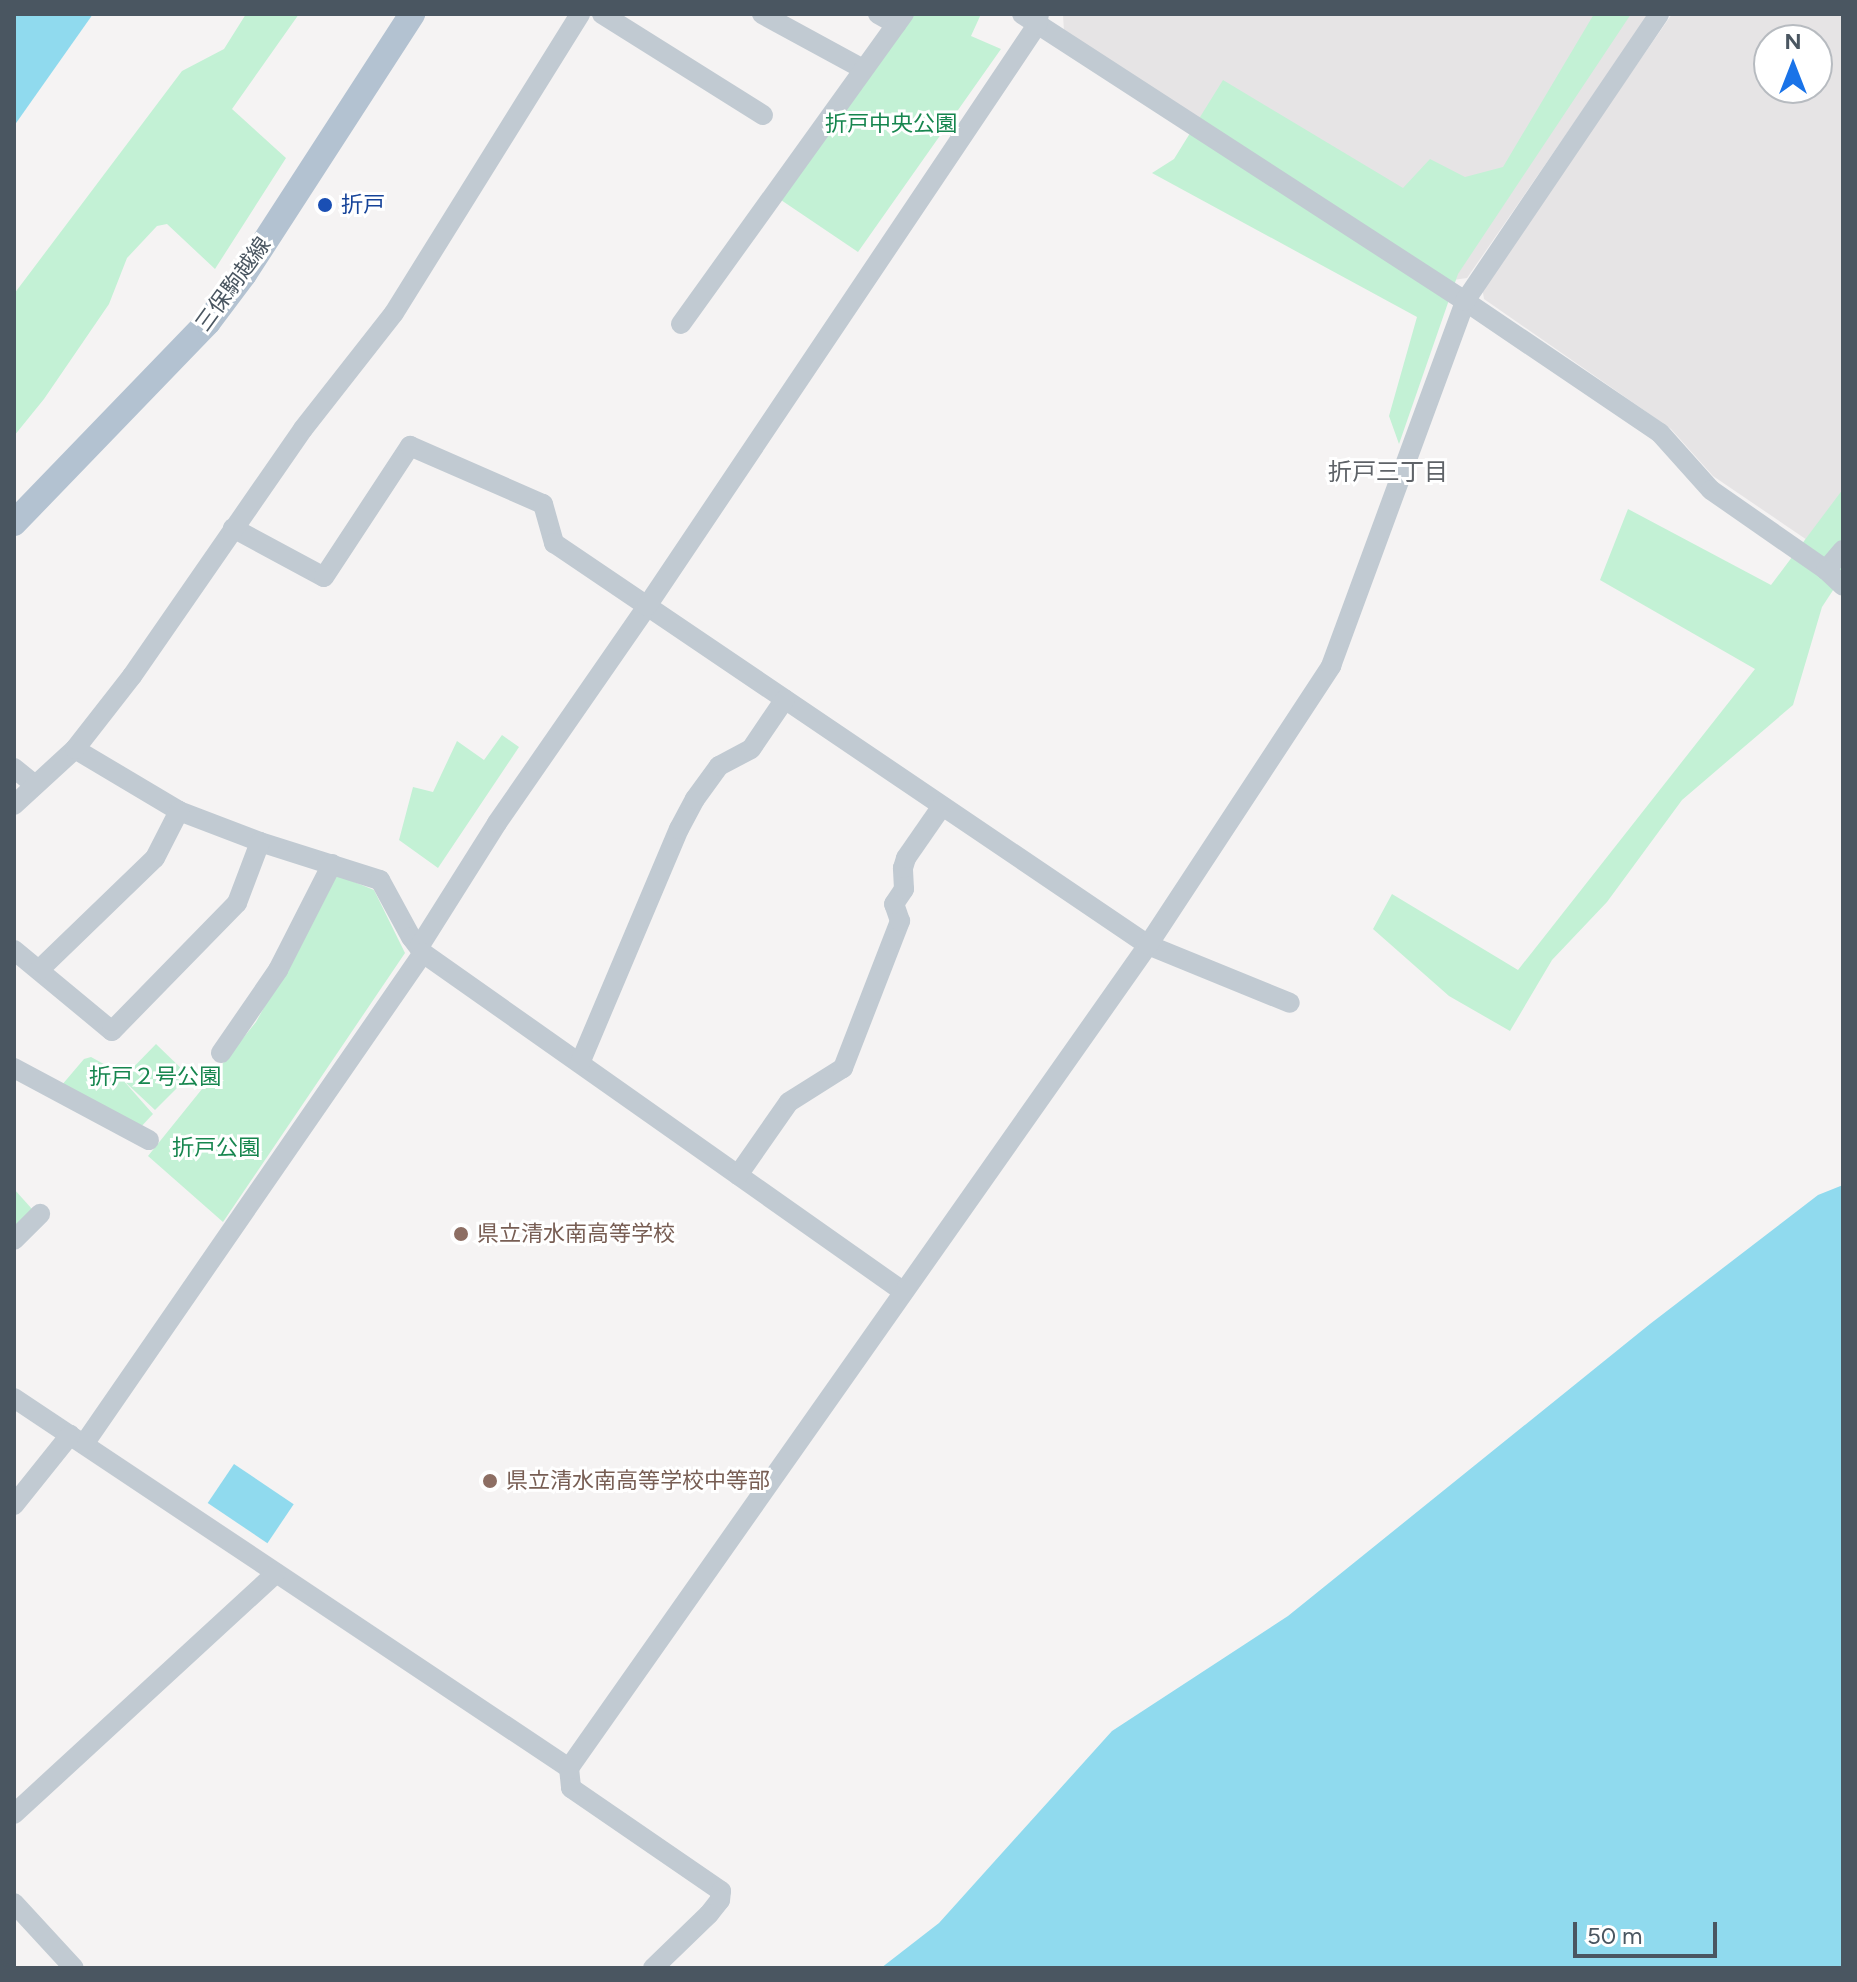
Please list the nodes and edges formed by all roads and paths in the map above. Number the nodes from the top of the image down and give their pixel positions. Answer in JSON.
{"nodes":[{"id":1,"x":412,"y":14,"type":"edge"},
{"id":2,"x":580,"y":14,"type":"edge"},
{"id":3,"x":602,"y":14,"type":"edge"},
{"id":4,"x":762,"y":14,"type":"edge"},
{"id":5,"x":1659,"y":14,"type":"edge"},
{"id":6,"x":893,"y":17,"type":"edge"},
{"id":7,"x":1033,"y":18,"type":"edge"},
{"id":8,"x":863,"y":69,"type":"junction"},
{"id":9,"x":763,"y":115,"type":"dead end"},
{"id":10,"x":1465,"y":301,"type":"junction"},
{"id":11,"x":681,"y":324,"type":"dead end"},
{"id":12,"x":14,"y":523,"type":"edge"},
{"id":13,"x":233,"y":528,"type":"junction"},
{"id":14,"x":1843,"y":550,"type":"edge"},
{"id":15,"x":1826,"y":570,"type":"junction"},
{"id":16,"x":1843,"y":586,"type":"edge"},
{"id":17,"x":647,"y":606,"type":"junction"},
{"id":18,"x":785,"y":699,"type":"junction"},
{"id":19,"x":75,"y":749,"type":"junction"},
{"id":20,"x":14,"y":768,"type":"edge"},
{"id":21,"x":35,"y":785,"type":"junction"},
{"id":22,"x":14,"y":805,"type":"edge"},
{"id":23,"x":942,"y":806,"type":"junction"},
{"id":24,"x":179,"y":811,"type":"junction"},
{"id":25,"x":260,"y":842,"type":"junction"},
{"id":26,"x":332,"y":864,"type":"junction"},
{"id":27,"x":1148,"y":945,"type":"junction"},
{"id":28,"x":14,"y":950,"type":"edge"},
{"id":29,"x":421,"y":950,"type":"junction"},
{"id":30,"x":39,"y":970,"type":"junction"},
{"id":31,"x":1290,"y":1003,"type":"dead end"},
{"id":32,"x":221,"y":1053,"type":"dead end"},
{"id":33,"x":580,"y":1063,"type":"junction"},
{"id":34,"x":14,"y":1068,"type":"edge"},
{"id":35,"x":149,"y":1140,"type":"dead end"},
{"id":36,"x":738,"y":1175,"type":"junction"},
{"id":37,"x":40,"y":1214,"type":"dead end"},
{"id":38,"x":14,"y":1240,"type":"edge"},
{"id":39,"x":904,"y":1292,"type":"junction"},
{"id":40,"x":14,"y":1398,"type":"edge"},
{"id":41,"x":77,"y":1439,"type":"junction"},
{"id":42,"x":14,"y":1505,"type":"edge"},
{"id":43,"x":276,"y":1573,"type":"junction"},
{"id":44,"x":569,"y":1768,"type":"junction"},
{"id":45,"x":14,"y":1814,"type":"edge"},
{"id":46,"x":14,"y":1903,"type":"edge"},
{"id":47,"x":74,"y":1968,"type":"edge"},
{"id":48,"x":653,"y":1968,"type":"edge"}],
"edges":[{"from":1,"to":12,"type":"main road","name":"三保駒越線"},
{"from":2,"to":13,"type":"street"},
{"from":3,"to":9,"type":"street"},
{"from":4,"to":8,"type":"street"},
{"from":5,"to":10,"type":"street"},
{"from":6,"to":8,"type":"street"},
{"from":7,"to":10,"type":"street"},
{"from":7,"to":17,"type":"street"},
{"from":8,"to":11,"type":"street"},
{"from":10,"to":15,"type":"street"},
{"from":10,"to":27,"type":"street"},
{"from":13,"to":17,"type":"street"},
{"from":13,"to":19,"type":"street"},
{"from":14,"to":15,"type":"street"},
{"from":15,"to":16,"type":"street"},
{"from":17,"to":18,"type":"street"},
{"from":17,"to":29,"type":"street"},
{"from":18,"to":23,"type":"street"},
{"from":18,"to":33,"type":"street"},
{"from":19,"to":21,"type":"street"},
{"from":19,"to":24,"type":"street"},
{"from":20,"to":21,"type":"street"},
{"from":21,"to":22,"type":"street"},
{"from":23,"to":27,"type":"street"},
{"from":23,"to":36,"type":"street"},
{"from":24,"to":25,"type":"street"},
{"from":24,"to":30,"type":"street"},
{"from":25,"to":26,"type":"street"},
{"from":25,"to":30,"type":"street"},
{"from":26,"to":29,"type":"street"},
{"from":26,"to":32,"type":"street"},
{"from":27,"to":31,"type":"street"},
{"from":27,"to":39,"type":"street"},
{"from":28,"to":30,"type":"street"},
{"from":29,"to":33,"type":"street"},
{"from":29,"to":41,"type":"street"},
{"from":33,"to":36,"type":"street"},
{"from":34,"to":35,"type":"street"},
{"from":36,"to":39,"type":"street"},
{"from":37,"to":38,"type":"street"},
{"from":39,"to":44,"type":"street"},
{"from":40,"to":41,"type":"street"},
{"from":41,"to":42,"type":"street"},
{"from":41,"to":43,"type":"street"},
{"from":43,"to":44,"type":"street"},
{"from":43,"to":45,"type":"street"},
{"from":44,"to":48,"type":"street"},
{"from":46,"to":47,"type":"street"}]}
